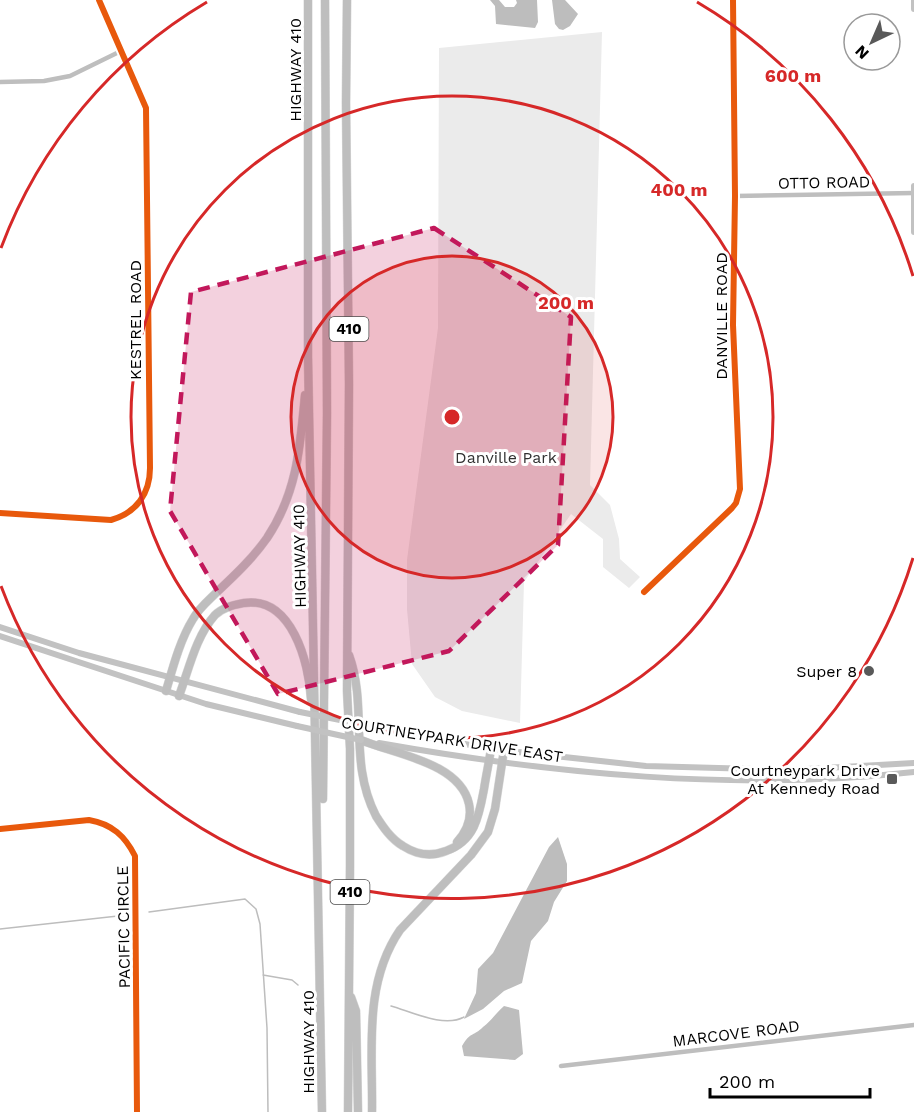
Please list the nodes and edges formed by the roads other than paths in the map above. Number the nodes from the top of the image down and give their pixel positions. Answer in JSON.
{"nodes":[{"id":1,"x":99,"y":0,"type":"edge"},
{"id":2,"x":325,"y":0,"type":"edge"},
{"id":3,"x":347,"y":0,"type":"edge"},
{"id":4,"x":733,"y":0,"type":"edge"},
{"id":5,"x":308,"y":1,"type":"edge"},
{"id":6,"x":914,"y":1,"type":"edge"},
{"id":7,"x":914,"y":9,"type":"edge"},
{"id":8,"x":121,"y":51,"type":"junction"},
{"id":9,"x":0,"y":82,"type":"edge"},
{"id":10,"x":914,"y":186,"type":"edge"},
{"id":11,"x":914,"y":193,"type":"edge"},
{"id":12,"x":735,"y":196,"type":"junction"},
{"id":13,"x":914,"y":232,"type":"edge"},
{"id":14,"x":309,"y":357,"type":"junction"},
{"id":15,"x":0,"y":513,"type":"edge"},
{"id":16,"x":644,"y":592,"type":"dead end"},
{"id":17,"x":0,"y":627,"type":"edge"},
{"id":18,"x":0,"y":636,"type":"edge"},
{"id":19,"x":348,"y":651,"type":"junction"},
{"id":20,"x":170,"y":677,"type":"junction"},
{"id":21,"x":184,"y":682,"type":"junction"},
{"id":22,"x":166,"y":691,"type":"junction"},
{"id":23,"x":179,"y":696,"type":"junction"},
{"id":24,"x":361,"y":740,"type":"junction"},
{"id":25,"x":491,"y":749,"type":"junction"},
{"id":26,"x":504,"y":750,"type":"junction"},
{"id":27,"x":489,"y":762,"type":"junction"},
{"id":28,"x":502,"y":763,"type":"junction"},
{"id":29,"x":914,"y":763,"type":"edge"},
{"id":30,"x":914,"y":772,"type":"edge"},
{"id":31,"x":317,"y":796,"type":"junction"},
{"id":32,"x":0,"y":829,"type":"edge"},
{"id":33,"x":444,"y":852,"type":"junction"},
{"id":34,"x":321,"y":977,"type":"junction"},
{"id":35,"x":348,"y":987,"type":"junction"},
{"id":36,"x":914,"y":1024,"type":"edge"},
{"id":37,"x":561,"y":1066,"type":"dead end"},
{"id":38,"x":138,"y":1112,"type":"edge"},
{"id":39,"x":322,"y":1112,"type":"edge"},
{"id":40,"x":348,"y":1112,"type":"edge"},
{"id":41,"x":358,"y":1112,"type":"edge"},
{"id":42,"x":372,"y":1112,"type":"edge"}],
"edges":[{"from":1,"to":8,"type":"street","name":"KESTREL ROAD"},
{"from":2,"to":34,"type":"highway"},
{"from":3,"to":19,"type":"highway","number":"410"},
{"from":4,"to":12,"type":"street","name":"DANVILLE ROAD"},
{"from":5,"to":14,"type":"highway","name":"HIGHWAY 410","number":"410"},
{"from":6,"to":7,"type":"main road"},
{"from":8,"to":9,"type":"street"},
{"from":8,"to":15,"type":"street","name":"KESTREL ROAD"},
{"from":10,"to":11,"type":"main road"},
{"from":11,"to":12,"type":"street","name":"OTTO ROAD"},
{"from":11,"to":13,"type":"main road"},
{"from":12,"to":16,"type":"street","name":"DANVILLE ROAD"},
{"from":14,"to":20,"type":"highway"},
{"from":14,"to":31,"type":"highway","name":"HIGHWAY 410","number":"410"},
{"from":17,"to":20,"type":"main road","name":"COURTNEYPARK DRIVE EAST"},
{"from":18,"to":22,"type":"main road","name":"COURTNEYPARK DRIVE EAST"},
{"from":19,"to":33,"type":"highway"},
{"from":19,"to":35,"type":"highway","number":"410"},
{"from":20,"to":21,"type":"main road","name":"COURTNEYPARK DRIVE EAST"},
{"from":20,"to":22,"type":"highway"},
{"from":21,"to":23,"type":"highway"},
{"from":21,"to":25,"type":"main road","name":"COURTNEYPARK DRIVE EAST","bridge":true},
{"from":21,"to":31,"type":"highway"},
{"from":22,"to":23,"type":"main road","name":"COURTNEYPARK DRIVE EAST"},
{"from":23,"to":24,"type":"main road","name":"COURTNEYPARK DRIVE EAST","bridge":true},
{"from":24,"to":27,"type":"main road","name":"COURTNEYPARK DRIVE EAST"},
{"from":24,"to":33,"type":"highway"},
{"from":25,"to":26,"type":"main road","name":"COURTNEYPARK DRIVE EAST"},
{"from":25,"to":27,"type":"highway"},
{"from":26,"to":28,"type":"highway"},
{"from":26,"to":29,"type":"main road","name":"COURTNEYPARK DRIVE EAST"},
{"from":27,"to":28,"type":"main road","name":"COURTNEYPARK DRIVE EAST"},
{"from":27,"to":33,"type":"highway"},
{"from":28,"to":30,"type":"main road","name":"COURTNEYPARK DRIVE EAST"},
{"from":28,"to":42,"type":"highway"},
{"from":31,"to":34,"type":"highway","name":"HIGHWAY 410","number":"410"},
{"from":32,"to":38,"type":"street","name":"PACIFIC CIRCLE"},
{"from":34,"to":39,"type":"highway","name":"HIGHWAY 410","number":"410"},
{"from":35,"to":40,"type":"highway","number":"410"},
{"from":35,"to":41,"type":"highway"},
{"from":36,"to":37,"type":"street","name":"MARCOVE ROAD"}]}
